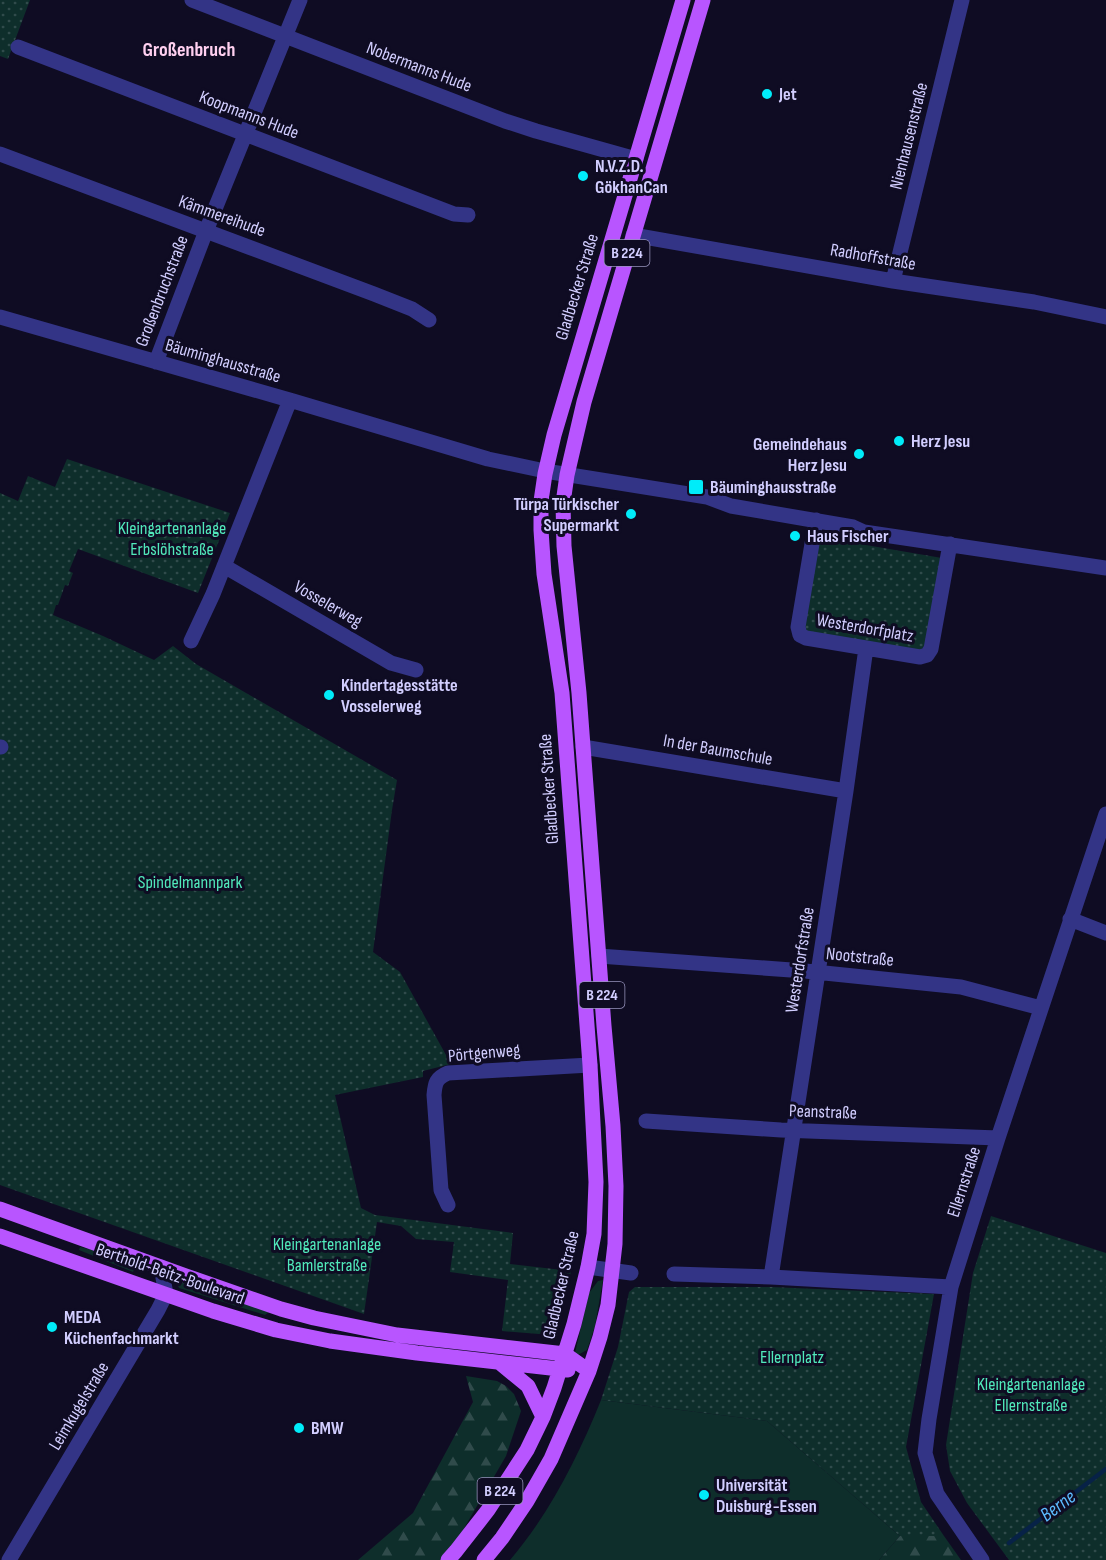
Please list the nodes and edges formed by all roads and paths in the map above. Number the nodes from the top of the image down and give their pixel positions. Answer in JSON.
{"nodes":[{"id":1,"x":192,"y":0,"type":"edge"},
{"id":2,"x":300,"y":0,"type":"edge"},
{"id":3,"x":683,"y":0,"type":"edge"},
{"id":4,"x":703,"y":0,"type":"edge"},
{"id":5,"x":962,"y":0,"type":"edge"},
{"id":6,"x":285,"y":36,"type":"junction"},
{"id":7,"x":18,"y":47,"type":"dead end"},
{"id":8,"x":245,"y":134,"type":"junction"},
{"id":9,"x":0,"y":154,"type":"edge"},
{"id":10,"x":636,"y":159,"type":"junction"},
{"id":11,"x":468,"y":214,"type":"dead end"},
{"id":12,"x":206,"y":231,"type":"junction"},
{"id":13,"x":633,"y":235,"type":"junction"},
{"id":14,"x":893,"y":280,"type":"junction"},
{"id":15,"x":0,"y":317,"type":"edge"},
{"id":16,"x":1106,"y":317,"type":"edge"},
{"id":17,"x":429,"y":320,"type":"dead end"},
{"id":18,"x":156,"y":362,"type":"junction"},
{"id":19,"x":290,"y":400,"type":"junction"},
{"id":20,"x":545,"y":471,"type":"junction"},
{"id":21,"x":567,"y":475,"type":"junction"},
{"id":22,"x":816,"y":520,"type":"junction"},
{"id":23,"x":950,"y":544,"type":"junction"},
{"id":24,"x":224,"y":566,"type":"junction"},
{"id":25,"x":1106,"y":568,"type":"edge"},
{"id":26,"x":191,"y":641,"type":"dead end"},
{"id":27,"x":866,"y":648,"type":"junction"},
{"id":28,"x":416,"y":670,"type":"dead end"},
{"id":29,"x":584,"y":747,"type":"junction"},
{"id":30,"x":846,"y":791,"type":"junction"},
{"id":31,"x":1106,"y":813,"type":"edge"},
{"id":32,"x":1070,"y":919,"type":"junction"},
{"id":33,"x":1106,"y":933,"type":"edge"},
{"id":34,"x":599,"y":956,"type":"junction"},
{"id":35,"x":817,"y":972,"type":"junction"},
{"id":36,"x":1041,"y":1008,"type":"junction"},
{"id":37,"x":590,"y":1065,"type":"junction"},
{"id":38,"x":646,"y":1121,"type":"dead end"},
{"id":39,"x":793,"y":1130,"type":"junction"},
{"id":40,"x":998,"y":1138,"type":"junction"},
{"id":41,"x":448,"y":1205,"type":"dead end"},
{"id":42,"x":0,"y":1209,"type":"edge"},
{"id":43,"x":0,"y":1236,"type":"edge"},
{"id":44,"x":161,"y":1267,"type":"junction"},
{"id":45,"x":588,"y":1267,"type":"junction"},
{"id":46,"x":612,"y":1270,"type":"junction"},
{"id":47,"x":631,"y":1273,"type":"dead end"},
{"id":48,"x":674,"y":1274,"type":"dead end"},
{"id":49,"x":771,"y":1277,"type":"junction"},
{"id":50,"x":951,"y":1287,"type":"junction"},
{"id":51,"x":166,"y":1294,"type":"junction"},
{"id":52,"x":281,"y":1309,"type":"junction"},
{"id":53,"x":314,"y":1318,"type":"junction"},
{"id":54,"x":276,"y":1330,"type":"junction"},
{"id":55,"x":572,"y":1332,"type":"junction"},
{"id":56,"x":330,"y":1341,"type":"junction"},
{"id":57,"x":540,"y":1350,"type":"junction"},
{"id":58,"x":565,"y":1354,"type":"junction"},
{"id":59,"x":500,"y":1362,"type":"junction"},
{"id":60,"x":560,"y":1369,"type":"junction"},
{"id":61,"x":589,"y":1371,"type":"junction"},
{"id":62,"x":543,"y":1417,"type":"junction"},
{"id":63,"x":9,"y":1560,"type":"edge"},
{"id":64,"x":448,"y":1560,"type":"edge"},
{"id":65,"x":484,"y":1560,"type":"edge"},
{"id":66,"x":982,"y":1560,"type":"edge"}],
"edges":[{"from":1,"to":6,"type":"street","name":"Nobermanns Hude"},
{"from":2,"to":6,"type":"street","name":"Großenbruchstraße"},
{"from":3,"to":10,"type":"main road","name":"Gladbecker Straße","number":"B 224"},
{"from":4,"to":13,"type":"main road","name":"Gladbecker Straße","number":"B 224"},
{"from":5,"to":14,"type":"street","name":"Nienhausenstraße"},
{"from":6,"to":8,"type":"street","name":"Großenbruchstraße"},
{"from":6,"to":10,"type":"street","name":"Nobermanns Hude"},
{"from":7,"to":8,"type":"street","name":"Koopmanns Hude"},
{"from":8,"to":11,"type":"street","name":"Koopmanns Hude"},
{"from":8,"to":12,"type":"street","name":"Großenbruchstraße"},
{"from":9,"to":12,"type":"street","name":"Kämmereihude"},
{"from":10,"to":20,"type":"main road","name":"Gladbecker Straße","number":"B 224"},
{"from":12,"to":17,"type":"street","name":"Kämmereihude"},
{"from":12,"to":18,"type":"street","name":"Großenbruchstraße"},
{"from":13,"to":14,"type":"street","name":"Radhoffstraße"},
{"from":13,"to":21,"type":"main road","name":"Gladbecker Straße","number":"B 224"},
{"from":14,"to":16,"type":"street","name":"Radhoffstraße"},
{"from":15,"to":18,"type":"street","name":"Bäuminghausstraße"},
{"from":18,"to":19,"type":"street","name":"Bäuminghausstraße"},
{"from":19,"to":20,"type":"street","name":"Bäuminghausstraße"},
{"from":19,"to":24,"type":"street"},
{"from":20,"to":21,"type":"street","name":"Bäuminghausstraße"},
{"from":20,"to":37,"type":"main road","name":"Gladbecker Straße","number":"B 224"},
{"from":21,"to":22,"type":"street","name":"Bäuminghausstraße"},
{"from":21,"to":29,"type":"main road","name":"Gladbecker Straße","number":"B 224"},
{"from":22,"to":23,"type":"street","name":"Bäuminghausstraße"},
{"from":22,"to":27,"type":"street","name":"Westerdorfplatz"},
{"from":23,"to":25,"type":"street","name":"Bäuminghausstraße"},
{"from":23,"to":27,"type":"street","name":"Westerdorfplatz"},
{"from":24,"to":26,"type":"street"},
{"from":24,"to":28,"type":"street","name":"Vosselerweg"},
{"from":27,"to":30,"type":"street","name":"Westerdorfstraße"},
{"from":29,"to":30,"type":"street","name":"In der Baumschule"},
{"from":29,"to":34,"type":"main road","name":"Gladbecker Straße","number":"B 224"},
{"from":30,"to":35,"type":"street","name":"Westerdorfstraße"},
{"from":31,"to":32,"type":"street","name":"Ellernstraße"},
{"from":32,"to":33,"type":"street"},
{"from":32,"to":36,"type":"street","name":"Ellernstraße"},
{"from":34,"to":35,"type":"street","name":"Nootstraße"},
{"from":34,"to":46,"type":"main road","name":"Gladbecker Straße","number":"B 224"},
{"from":35,"to":36,"type":"street","name":"Nootstraße"},
{"from":35,"to":39,"type":"street","name":"Westerdorfstraße"},
{"from":36,"to":40,"type":"street","name":"Ellernstraße"},
{"from":37,"to":41,"type":"street","name":"Pörtgenweg"},
{"from":37,"to":45,"type":"main road","name":"Gladbecker Straße","number":"B 224"},
{"from":38,"to":39,"type":"street","name":"Peanstraße"},
{"from":39,"to":40,"type":"street","name":"Peanstraße"},
{"from":39,"to":49,"type":"street","name":"Westerdorfstraße"},
{"from":40,"to":50,"type":"street","name":"Ellernstraße"},
{"from":42,"to":44,"type":"main road","name":"Berthold-Beitz-Boulevard"},
{"from":43,"to":51,"type":"main road","name":"Berthold-Beitz-Boulevard"},
{"from":44,"to":51,"type":"street"},
{"from":44,"to":52,"type":"main road","name":"Berthold-Beitz-Boulevard"},
{"from":45,"to":46,"type":"street"},
{"from":45,"to":55,"type":"main road","name":"Gladbecker Straße","number":"B 224"},
{"from":46,"to":47,"type":"street"},
{"from":46,"to":61,"type":"main road","name":"Gladbecker Straße","number":"B 224"},
{"from":48,"to":49,"type":"street"},
{"from":49,"to":50,"type":"street"},
{"from":50,"to":66,"type":"street","name":"Ellernstraße"},
{"from":51,"to":54,"type":"main road","name":"Berthold-Beitz-Boulevard"},
{"from":51,"to":63,"type":"street","name":"Leimkugelstraße"},
{"from":52,"to":53,"type":"main road","name":"Berthold-Beitz-Boulevard"},
{"from":52,"to":54,"type":"main road"},
{"from":53,"to":56,"type":"main road"},
{"from":53,"to":57,"type":"main road","name":"Berthold-Beitz-Boulevard"},
{"from":54,"to":56,"type":"main road","name":"Berthold-Beitz-Boulevard"},
{"from":55,"to":57,"type":"main road"},
{"from":55,"to":58,"type":"main road","name":"Gladbecker Straße","number":"B 224"},
{"from":56,"to":59,"type":"main road","name":"Berthold-Beitz-Boulevard"},
{"from":57,"to":58,"type":"main road","name":"Berthold-Beitz-Boulevard"},
{"from":58,"to":60,"type":"main road","name":"Gladbecker Straße","number":"B 224"},
{"from":58,"to":61,"type":"main road","name":"Berthold-Beitz-Boulevard"},
{"from":59,"to":60,"type":"main road","name":"Berthold-Beitz-Boulevard"},
{"from":59,"to":62,"type":"main road"},
{"from":60,"to":61,"type":"main road","name":"Berthold-Beitz-Boulevard"},
{"from":60,"to":62,"type":"main road","name":"Gladbecker Straße","number":"B 224"},
{"from":61,"to":65,"type":"main road","name":"Gladbecker Straße","number":"B 224"},
{"from":62,"to":64,"type":"main road","name":"Gladbecker Straße","number":"B 224"}]}
